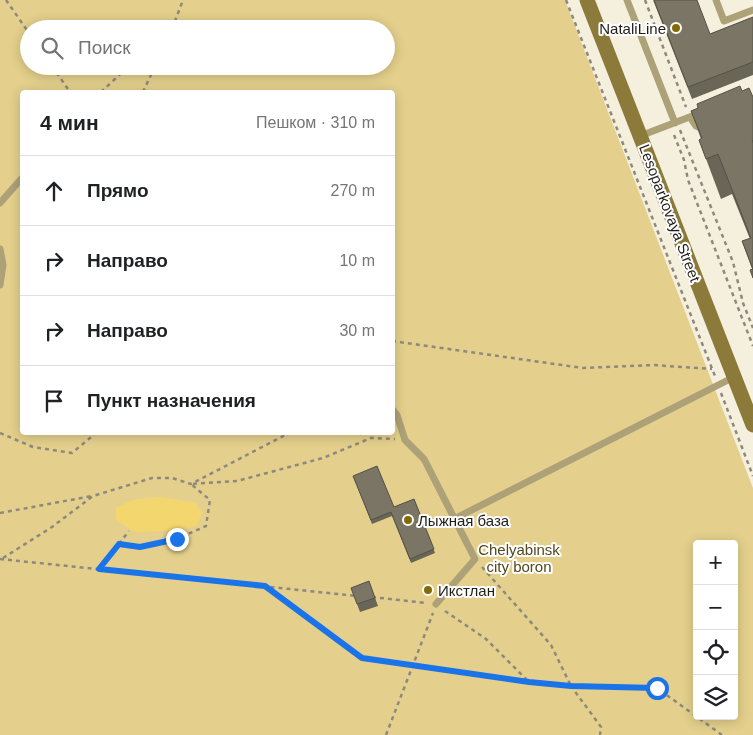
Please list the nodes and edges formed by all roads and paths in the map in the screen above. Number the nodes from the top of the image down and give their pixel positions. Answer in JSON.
{"nodes":[{"id":1,"x":6,"y":0,"type":"edge"},
{"id":2,"x":183,"y":0,"type":"edge"},
{"id":3,"x":566,"y":0,"type":"edge"},
{"id":4,"x":587,"y":0,"type":"edge"},
{"id":5,"x":627,"y":0,"type":"edge"},
{"id":6,"x":645,"y":0,"type":"edge"},
{"id":7,"x":716,"y":0,"type":"edge"},
{"id":8,"x":753,"y":10,"type":"edge"},
{"id":9,"x":20,"y":20,"type":"edge"},
{"id":10,"x":176,"y":20,"type":"edge"},
{"id":11,"x":58,"y":75,"type":"edge"},
{"id":12,"x":119,"y":75,"type":"edge"},
{"id":13,"x":151,"y":75,"type":"edge"},
{"id":14,"x":69,"y":90,"type":"edge"},
{"id":15,"x":103,"y":90,"type":"edge"},
{"id":16,"x":144,"y":90,"type":"edge"},
{"id":17,"x":708,"y":110,"type":"edge"},
{"id":18,"x":688,"y":118,"type":"junction"},
{"id":19,"x":672,"y":124,"type":"junction"},
{"id":20,"x":712,"y":129,"type":"edge"},
{"id":21,"x":640,"y":136,"type":"junction"},
{"id":22,"x":20,"y":180,"type":"edge"},
{"id":23,"x":0,"y":203,"type":"edge"},
{"id":24,"x":0,"y":249,"type":"edge"},
{"id":25,"x":0,"y":286,"type":"edge"},
{"id":26,"x":753,"y":328,"type":"edge"},
{"id":27,"x":395,"y":340,"type":"edge"},
{"id":28,"x":753,"y":346,"type":"edge"},
{"id":29,"x":712,"y":369,"type":"junction"},
{"id":30,"x":734,"y":377,"type":"junction"},
{"id":31,"x":718,"y":385,"type":"junction"},
{"id":32,"x":395,"y":413,"type":"edge"},
{"id":33,"x":753,"y":425,"type":"edge"},
{"id":34,"x":0,"y":433,"type":"edge"},
{"id":35,"x":93,"y":435,"type":"edge"},
{"id":36,"x":284,"y":435,"type":"edge"},
{"id":37,"x":405,"y":440,"type":"junction"},
{"id":38,"x":753,"y":476,"type":"edge"},
{"id":39,"x":191,"y":484,"type":"junction"},
{"id":40,"x":93,"y":496,"type":"junction"},
{"id":41,"x":0,"y":512,"type":"edge"},
{"id":42,"x":454,"y":519,"type":"junction"},
{"id":43,"x":129,"y":531,"type":"dead end"},
{"id":44,"x":119,"y":544,"type":"junction"},
{"id":45,"x":1,"y":559,"type":"edge"},
{"id":46,"x":475,"y":559,"type":"junction"},
{"id":47,"x":99,"y":569,"type":"junction"},
{"id":48,"x":265,"y":586,"type":"junction"},
{"id":49,"x":360,"y":596,"type":"edge"},
{"id":50,"x":369,"y":597,"type":"edge"},
{"id":51,"x":436,"y":604,"type":"junction"},
{"id":52,"x":412,"y":665,"type":"junction"},
{"id":53,"x":529,"y":682,"type":"junction"},
{"id":54,"x":571,"y":686,"type":"junction"},
{"id":55,"x":386,"y":735,"type":"edge"},
{"id":56,"x":600,"y":735,"type":"edge"},
{"id":57,"x":722,"y":735,"type":"edge"}],
"edges":[{"from":1,"to":9,"type":"path"},
{"from":2,"to":10,"type":"path"},
{"from":3,"to":29,"type":"path"},
{"from":4,"to":21,"type":"main road","name":"Lesoparkovaya Street"},
{"from":5,"to":19,"type":"lane"},
{"from":6,"to":18,"type":"path"},
{"from":7,"to":8,"type":"lane"},
{"from":11,"to":14,"type":"path"},
{"from":12,"to":15,"type":"path"},
{"from":13,"to":16,"type":"path"},
{"from":17,"to":18,"type":"lane"},
{"from":18,"to":19,"type":"lane"},
{"from":18,"to":20,"type":"lane"},
{"from":18,"to":26,"type":"path"},
{"from":19,"to":21,"type":"lane"},
{"from":19,"to":28,"type":"path"},
{"from":21,"to":30,"type":"main road","name":"Lesoparkovaya Street"},
{"from":22,"to":23,"type":"lane"},
{"from":24,"to":25,"type":"lane"},
{"from":27,"to":29,"type":"path"},
{"from":29,"to":31,"type":"path"},
{"from":30,"to":31,"type":"lane"},
{"from":30,"to":33,"type":"main road","name":"Lesoparkovaya Street"},
{"from":31,"to":38,"type":"path"},
{"from":31,"to":42,"type":"lane"},
{"from":32,"to":37,"type":"lane"},
{"from":34,"to":35,"type":"path"},
{"from":36,"to":39,"type":"path"},
{"from":37,"to":39,"type":"path"},
{"from":37,"to":42,"type":"lane"},
{"from":39,"to":40,"type":"path"},
{"from":39,"to":44,"type":"path"},
{"from":40,"to":41,"type":"path"},
{"from":40,"to":45,"type":"path"},
{"from":42,"to":46,"type":"lane"},
{"from":43,"to":44,"type":"path"},
{"from":44,"to":47,"type":"path"},
{"from":45,"to":47,"type":"path"},
{"from":46,"to":51,"type":"lane"},
{"from":46,"to":54,"type":"path"},
{"from":47,"to":48,"type":"path"},
{"from":48,"to":49,"type":"path"},
{"from":48,"to":52,"type":"path"},
{"from":50,"to":51,"type":"path"},
{"from":51,"to":52,"type":"path"},
{"from":51,"to":53,"type":"path"},
{"from":52,"to":53,"type":"path"},
{"from":52,"to":55,"type":"path"},
{"from":53,"to":54,"type":"path"},
{"from":54,"to":56,"type":"path"},
{"from":54,"to":57,"type":"path"}]}
